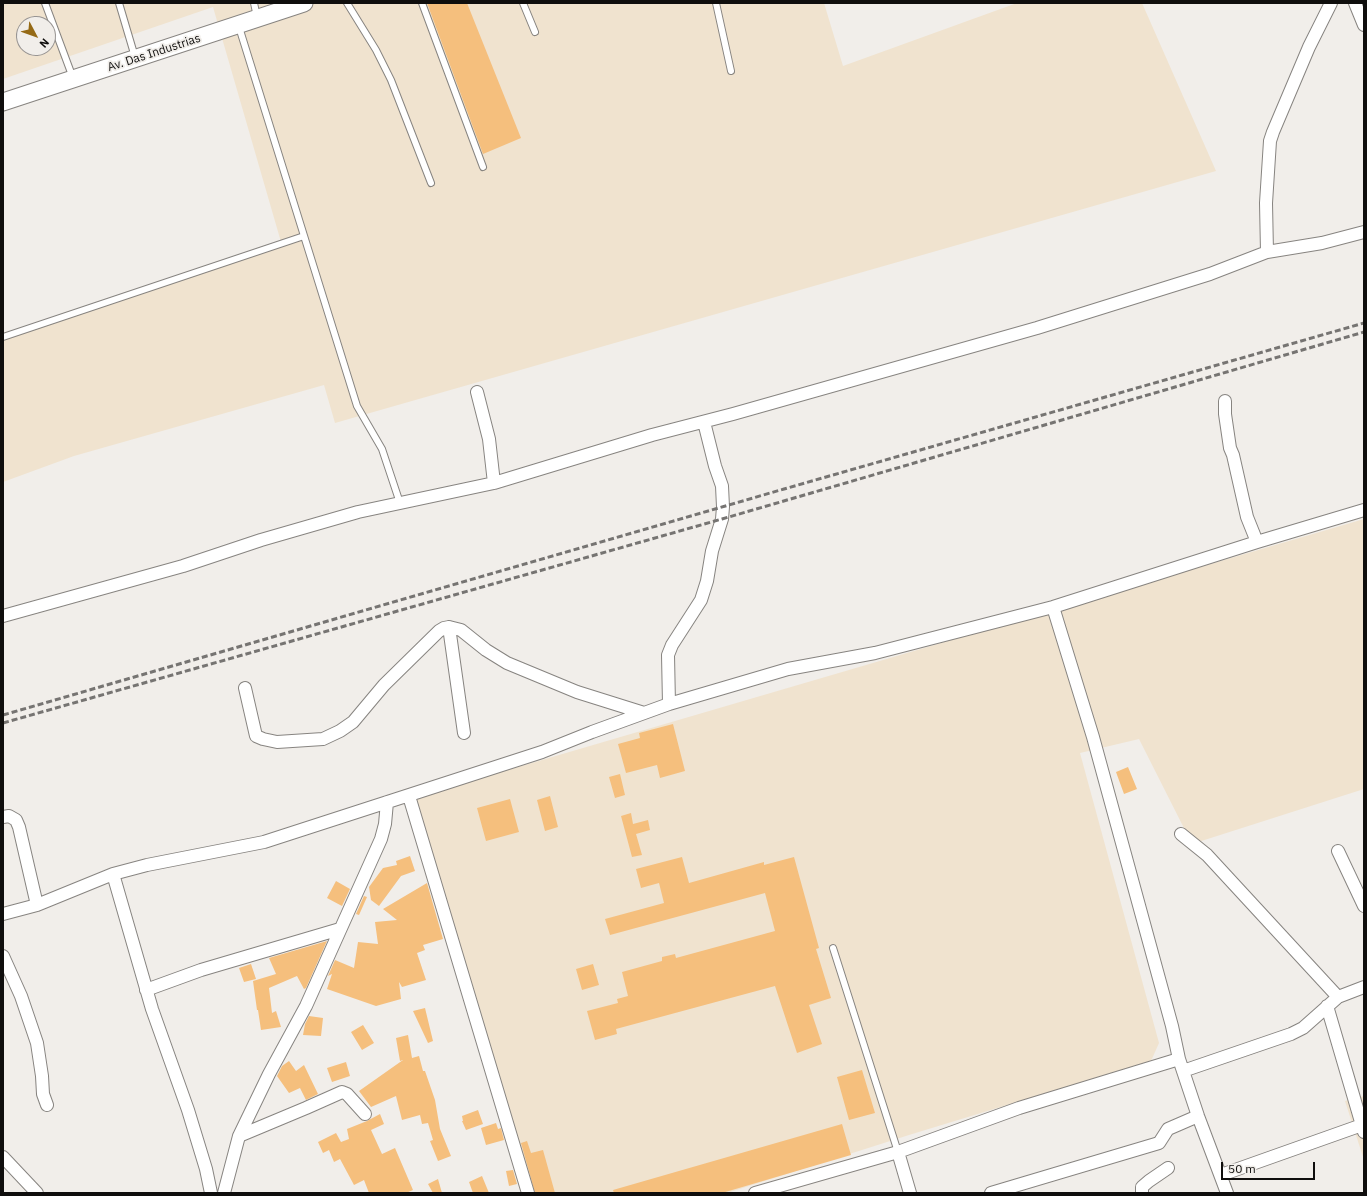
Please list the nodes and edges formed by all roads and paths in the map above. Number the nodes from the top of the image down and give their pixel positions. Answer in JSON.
{"nodes":[{"id":1,"x":45,"y":3,"type":"edge"},
{"id":2,"x":119,"y":3,"type":"edge"},
{"id":3,"x":303,"y":3,"type":"edge"},
{"id":4,"x":347,"y":3,"type":"edge"},
{"id":5,"x":422,"y":3,"type":"edge"},
{"id":6,"x":523,"y":3,"type":"edge"},
{"id":7,"x":716,"y":3,"type":"edge"},
{"id":8,"x":1331,"y":3,"type":"edge"},
{"id":9,"x":1355,"y":3,"type":"edge"},
{"id":10,"x":256,"y":11,"type":"edge"},
{"id":11,"x":238,"y":25,"type":"junction"},
{"id":12,"x":1364,"y":25,"type":"edge"},
{"id":13,"x":535,"y":32,"type":"dead end"},
{"id":14,"x":135,"y":59,"type":"junction"},
{"id":15,"x":731,"y":71,"type":"dead end"},
{"id":16,"x":74,"y":79,"type":"junction"},
{"id":17,"x":3,"y":102,"type":"edge"},
{"id":18,"x":483,"y":167,"type":"dead end"},
{"id":19,"x":431,"y":183,"type":"dead end"},
{"id":20,"x":1364,"y":232,"type":"edge"},
{"id":21,"x":304,"y":236,"type":"junction"},
{"id":22,"x":1267,"y":252,"type":"junction"},
{"id":23,"x":3,"y":337,"type":"edge"},
{"id":24,"x":478,"y":392,"type":"dead end"},
{"id":25,"x":1225,"y":400,"type":"dead end"},
{"id":26,"x":704,"y":422,"type":"junction"},
{"id":27,"x":494,"y":483,"type":"junction"},
{"id":28,"x":400,"y":503,"type":"junction"},
{"id":29,"x":1364,"y":510,"type":"edge"},
{"id":30,"x":1257,"y":542,"type":"junction"},
{"id":31,"x":1053,"y":607,"type":"junction"},
{"id":32,"x":3,"y":616,"type":"edge"},
{"id":33,"x":449,"y":627,"type":"junction"},
{"id":34,"x":244,"y":688,"type":"dead end"},
{"id":35,"x":669,"y":704,"type":"junction"},
{"id":36,"x":644,"y":713,"type":"junction"},
{"id":37,"x":464,"y":733,"type":"dead end"},
{"id":38,"x":408,"y":796,"type":"junction"},
{"id":39,"x":387,"y":802,"type":"junction"},
{"id":40,"x":3,"y":818,"type":"edge"},
{"id":41,"x":1180,"y":834,"type":"dead end"},
{"id":42,"x":1338,"y":851,"type":"dead end"},
{"id":43,"x":113,"y":874,"type":"junction"},
{"id":44,"x":37,"y":905,"type":"junction"},
{"id":45,"x":1364,"y":906,"type":"edge"},
{"id":46,"x":3,"y":914,"type":"edge"},
{"id":47,"x":340,"y":930,"type":"junction"},
{"id":48,"x":833,"y":948,"type":"dead end"},
{"id":49,"x":3,"y":956,"type":"edge"},
{"id":50,"x":1364,"y":987,"type":"edge"},
{"id":51,"x":146,"y":990,"type":"junction"},
{"id":52,"x":1338,"y":997,"type":"junction"},
{"id":53,"x":1327,"y":1006,"type":"junction"},
{"id":54,"x":1180,"y":1059,"type":"junction"},
{"id":55,"x":1184,"y":1071,"type":"junction"},
{"id":56,"x":47,"y":1105,"type":"dead end"},
{"id":57,"x":365,"y":1114,"type":"dead end"},
{"id":58,"x":1198,"y":1116,"type":"junction"},
{"id":59,"x":1363,"y":1129,"type":"edge"},
{"id":60,"x":239,"y":1136,"type":"junction"},
{"id":61,"x":898,"y":1152,"type":"junction"},
{"id":62,"x":3,"y":1157,"type":"edge"},
{"id":63,"x":1168,"y":1168,"type":"dead end"},
{"id":64,"x":1221,"y":1175,"type":"junction"},
{"id":65,"x":788,"y":1188,"type":"edge"},
{"id":66,"x":37,"y":1193,"type":"edge"},
{"id":67,"x":211,"y":1193,"type":"edge"},
{"id":68,"x":224,"y":1193,"type":"edge"},
{"id":69,"x":528,"y":1193,"type":"edge"},
{"id":70,"x":755,"y":1193,"type":"edge"},
{"id":71,"x":910,"y":1193,"type":"edge"},
{"id":72,"x":991,"y":1193,"type":"edge"},
{"id":73,"x":1142,"y":1193,"type":"edge"},
{"id":74,"x":1227,"y":1193,"type":"edge"}],
"edges":[{"from":1,"to":16,"type":"lane"},
{"from":2,"to":14,"type":"lane"},
{"from":3,"to":10,"type":"main road","name":"Av. Das Industrias"},
{"from":4,"to":19,"type":"lane"},
{"from":5,"to":18,"type":"lane"},
{"from":6,"to":13,"type":"lane"},
{"from":7,"to":15,"type":"lane"},
{"from":8,"to":22,"type":"street"},
{"from":9,"to":12,"type":"street"},
{"from":10,"to":11,"type":"main road","name":"Av. Das Industrias"},
{"from":11,"to":14,"type":"main road","name":"Av. Das Industrias"},
{"from":11,"to":21,"type":"lane"},
{"from":14,"to":16,"type":"main road","name":"Av. Das Industrias"},
{"from":16,"to":17,"type":"main road","name":"Av. Das Industrias"},
{"from":20,"to":22,"type":"street"},
{"from":21,"to":23,"type":"lane"},
{"from":21,"to":28,"type":"lane"},
{"from":22,"to":26,"type":"street"},
{"from":24,"to":27,"type":"street"},
{"from":25,"to":30,"type":"street"},
{"from":26,"to":27,"type":"street"},
{"from":26,"to":35,"type":"street"},
{"from":27,"to":28,"type":"street"},
{"from":28,"to":32,"type":"street"},
{"from":29,"to":30,"type":"street"},
{"from":30,"to":31,"type":"street"},
{"from":31,"to":35,"type":"street"},
{"from":31,"to":54,"type":"street"},
{"from":33,"to":34,"type":"street"},
{"from":33,"to":36,"type":"street"},
{"from":33,"to":37,"type":"street"},
{"from":35,"to":36,"type":"street"},
{"from":36,"to":38,"type":"street"},
{"from":38,"to":39,"type":"street"},
{"from":38,"to":69,"type":"street"},
{"from":39,"to":43,"type":"street"},
{"from":39,"to":47,"type":"street"},
{"from":40,"to":44,"type":"street"},
{"from":41,"to":52,"type":"street"},
{"from":42,"to":45,"type":"street"},
{"from":43,"to":44,"type":"street"},
{"from":43,"to":51,"type":"street"},
{"from":44,"to":46,"type":"street"},
{"from":47,"to":51,"type":"street"},
{"from":47,"to":60,"type":"street"},
{"from":48,"to":61,"type":"lane"},
{"from":49,"to":56,"type":"street"},
{"from":50,"to":52,"type":"street"},
{"from":51,"to":67,"type":"street"},
{"from":52,"to":53,"type":"street"},
{"from":53,"to":55,"type":"street"},
{"from":53,"to":59,"type":"street"},
{"from":54,"to":55,"type":"street"},
{"from":54,"to":61,"type":"street"},
{"from":55,"to":58,"type":"street"},
{"from":57,"to":60,"type":"street"},
{"from":58,"to":64,"type":"street"},
{"from":58,"to":72,"type":"street"},
{"from":59,"to":64,"type":"street"},
{"from":60,"to":68,"type":"street"},
{"from":61,"to":65,"type":"street"},
{"from":61,"to":71,"type":"street"},
{"from":62,"to":66,"type":"street"},
{"from":63,"to":73,"type":"street"},
{"from":64,"to":74,"type":"street"},
{"from":65,"to":70,"type":"street"}]}
